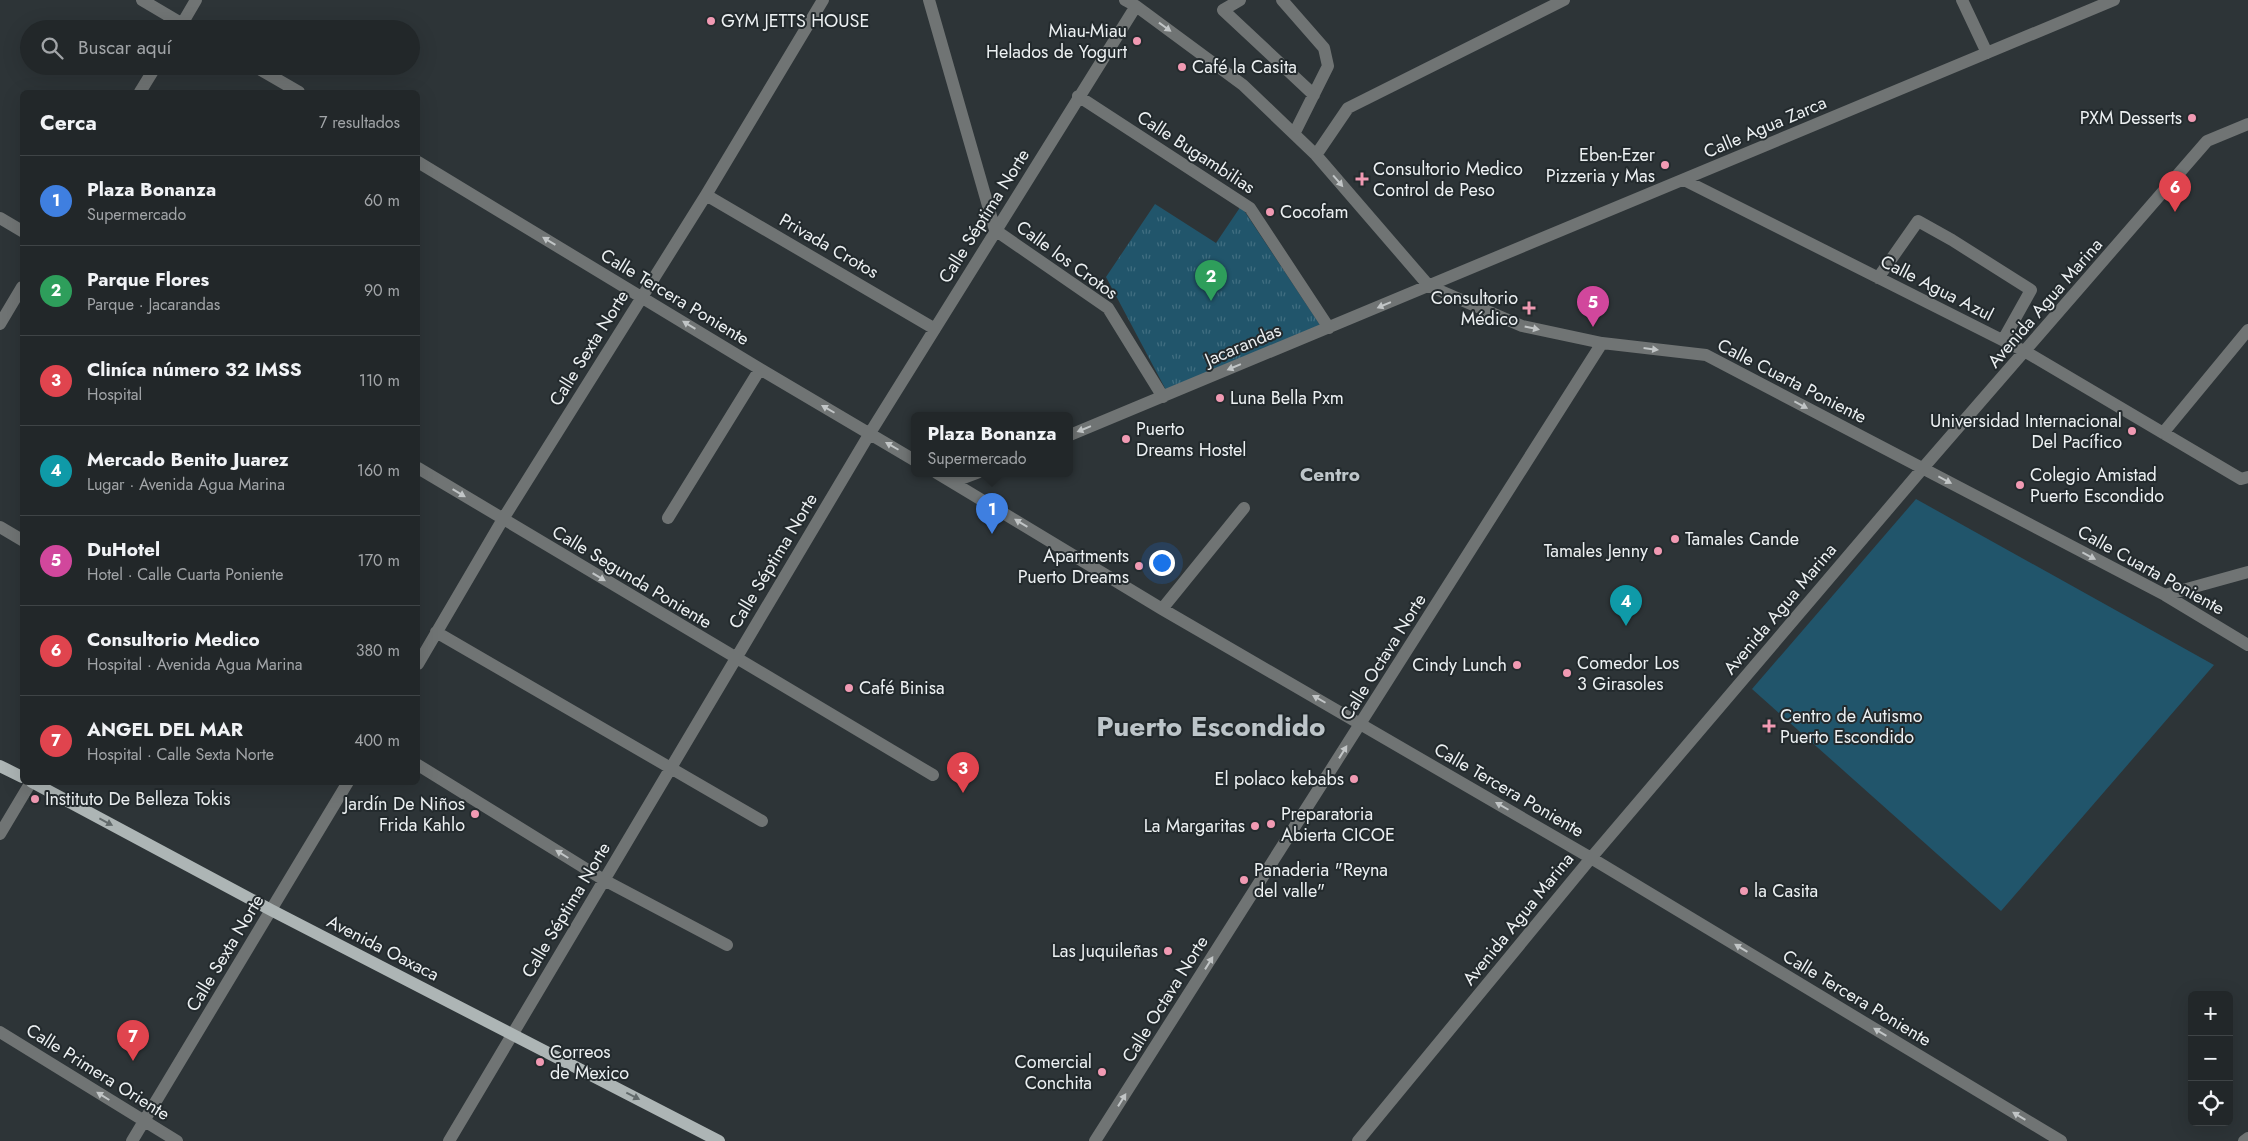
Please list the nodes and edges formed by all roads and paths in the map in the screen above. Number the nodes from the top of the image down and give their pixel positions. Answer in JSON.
{"nodes":[{"id":1,"x":142,"y":0,"type":"edge"},
{"id":2,"x":196,"y":0,"type":"edge"},
{"id":3,"x":823,"y":0,"type":"edge"},
{"id":4,"x":929,"y":0,"type":"edge"},
{"id":5,"x":1240,"y":0,"type":"edge"},
{"id":6,"x":1282,"y":0,"type":"edge"},
{"id":7,"x":1564,"y":0,"type":"edge"},
{"id":8,"x":1962,"y":0,"type":"edge"},
{"id":9,"x":2114,"y":0,"type":"edge"},
{"id":10,"x":1130,"y":3,"type":"edge"},
{"id":11,"x":173,"y":20,"type":"edge"},
{"id":12,"x":187,"y":20,"type":"edge"},
{"id":13,"x":1986,"y":52,"type":"junction"},
{"id":14,"x":150,"y":75,"type":"edge"},
{"id":15,"x":270,"y":75,"type":"edge"},
{"id":16,"x":141,"y":90,"type":"edge"},
{"id":17,"x":296,"y":90,"type":"edge"},
{"id":18,"x":1314,"y":95,"type":"junction"},
{"id":19,"x":1078,"y":96,"type":"junction"},
{"id":20,"x":2248,"y":124,"type":"edge"},
{"id":21,"x":1294,"y":134,"type":"junction"},
{"id":22,"x":1316,"y":155,"type":"junction"},
{"id":23,"x":420,"y":163,"type":"edge"},
{"id":24,"x":1684,"y":180,"type":"junction"},
{"id":25,"x":706,"y":195,"type":"junction"},
{"id":26,"x":0,"y":218,"type":"edge"},
{"id":27,"x":20,"y":230,"type":"edge"},
{"id":28,"x":995,"y":230,"type":"junction"},
{"id":29,"x":1878,"y":278,"type":"junction"},
{"id":30,"x":1429,"y":286,"type":"junction"},
{"id":31,"x":20,"y":290,"type":"edge"},
{"id":32,"x":642,"y":296,"type":"junction"},
{"id":33,"x":0,"y":324,"type":"edge"},
{"id":34,"x":935,"y":328,"type":"junction"},
{"id":35,"x":1329,"y":328,"type":"junction"},
{"id":36,"x":2248,"y":330,"type":"edge"},
{"id":37,"x":2003,"y":340,"type":"junction"},
{"id":38,"x":1602,"y":343,"type":"junction"},
{"id":39,"x":2026,"y":352,"type":"junction"},
{"id":40,"x":760,"y":369,"type":"junction"},
{"id":41,"x":1163,"y":397,"type":"junction"},
{"id":42,"x":870,"y":433,"type":"junction"},
{"id":43,"x":2163,"y":433,"type":"junction"},
{"id":44,"x":1073,"y":434,"type":"edge"},
{"id":45,"x":911,"y":458,"type":"edge"},
{"id":46,"x":1923,"y":468,"type":"junction"},
{"id":47,"x":420,"y":469,"type":"edge"},
{"id":48,"x":944,"y":477,"type":"edge"},
{"id":49,"x":966,"y":477,"type":"edge"},
{"id":50,"x":2248,"y":477,"type":"edge"},
{"id":51,"x":953,"y":482,"type":"junction"},
{"id":52,"x":1244,"y":508,"type":"dead end"},
{"id":53,"x":668,"y":518,"type":"dead end"},
{"id":54,"x":503,"y":519,"type":"junction"},
{"id":55,"x":0,"y":527,"type":"edge"},
{"id":56,"x":20,"y":539,"type":"edge"},
{"id":57,"x":2248,"y":572,"type":"edge"},
{"id":58,"x":2165,"y":595,"type":"junction"},
{"id":59,"x":1162,"y":609,"type":"junction"},
{"id":60,"x":436,"y":632,"type":"junction"},
{"id":61,"x":2248,"y":645,"type":"edge"},
{"id":62,"x":735,"y":658,"type":"junction"},
{"id":63,"x":420,"y":660,"type":"edge"},
{"id":64,"x":1361,"y":724,"type":"junction"},
{"id":65,"x":0,"y":766,"type":"edge"},
{"id":66,"x":420,"y":766,"type":"edge"},
{"id":67,"x":671,"y":770,"type":"junction"},
{"id":68,"x":932,"y":775,"type":"dead end"},
{"id":69,"x":20,"y":777,"type":"edge"},
{"id":70,"x":30,"y":785,"type":"edge"},
{"id":71,"x":38,"y":785,"type":"edge"},
{"id":72,"x":346,"y":785,"type":"edge"},
{"id":73,"x":762,"y":821,"type":"dead end"},
{"id":74,"x":0,"y":834,"type":"edge"},
{"id":75,"x":1591,"y":858,"type":"junction"},
{"id":76,"x":604,"y":880,"type":"junction"},
{"id":77,"x":271,"y":910,"type":"junction"},
{"id":78,"x":727,"y":945,"type":"dead end"},
{"id":79,"x":0,"y":1032,"type":"edge"},
{"id":80,"x":512,"y":1034,"type":"junction"},
{"id":81,"x":145,"y":1122,"type":"junction"},
{"id":82,"x":2248,"y":1138,"type":"edge"},
{"id":83,"x":132,"y":1141,"type":"edge"},
{"id":84,"x":177,"y":1141,"type":"edge"},
{"id":85,"x":449,"y":1141,"type":"edge"},
{"id":86,"x":719,"y":1141,"type":"edge"},
{"id":87,"x":1095,"y":1141,"type":"edge"},
{"id":88,"x":1358,"y":1141,"type":"edge"},
{"id":89,"x":2061,"y":1141,"type":"edge"},
{"id":90,"x":2244,"y":1141,"type":"edge"}],
"edges":[{"from":1,"to":11,"type":"street"},
{"from":2,"to":12,"type":"street"},
{"from":3,"to":25,"type":"street","name":"Calle Sexta Norte"},
{"from":4,"to":28,"type":"street"},
{"from":5,"to":18,"type":"street"},
{"from":6,"to":18,"type":"street"},
{"from":7,"to":22,"type":"street"},
{"from":8,"to":13,"type":"street"},
{"from":9,"to":13,"type":"street","name":"Calle Agua Zarca"},
{"from":10,"to":19,"type":"street","name":"Calle Séptima Norte"},
{"from":10,"to":21,"type":"street","name":"Calle Cuarta Poniente","one_way":true},
{"from":13,"to":24,"type":"street","name":"Calle Agua Zarca"},
{"from":14,"to":16,"type":"street"},
{"from":15,"to":17,"type":"street"},
{"from":18,"to":21,"type":"street"},
{"from":19,"to":28,"type":"street","name":"Calle Séptima Norte"},
{"from":19,"to":35,"type":"street","name":"Calle Bugambilias"},
{"from":20,"to":39,"type":"street","name":"Avenida Agua Marina"},
{"from":21,"to":22,"type":"street","name":"Calle Cuarta Poniente"},
{"from":22,"to":30,"type":"street","name":"Calle Cuarta Poniente","one_way":true},
{"from":32,"to":23,"type":"street","name":"Calle Tercera Poniente","one_way":true},
{"from":24,"to":29,"type":"street","name":"Calle Agua Azul"},
{"from":24,"to":30,"type":"street","name":"Calle Agua Zarca"},
{"from":25,"to":32,"type":"street","name":"Calle Sexta Norte"},
{"from":25,"to":34,"type":"street","name":"Privada Crotos"},
{"from":26,"to":27,"type":"street"},
{"from":28,"to":34,"type":"street","name":"Calle Séptima Norte"},
{"from":28,"to":41,"type":"street","name":"Calle los Crotos"},
{"from":29,"to":37,"type":"street","name":"Calle Agua Azul"},
{"from":29,"to":37,"type":"street"},
{"from":30,"to":35,"type":"street","name":"Jacarandas","one_way":true},
{"from":30,"to":38,"type":"street","name":"Calle Cuarta Poniente","one_way":true},
{"from":31,"to":33,"type":"street"},
{"from":40,"to":32,"type":"street","name":"Calle Tercera Poniente","one_way":true},
{"from":32,"to":54,"type":"street","name":"Calle Sexta Norte"},
{"from":34,"to":42,"type":"street","name":"Calle Séptima Norte"},
{"from":35,"to":41,"type":"street","name":"Jacarandas","one_way":true},
{"from":36,"to":43,"type":"street"},
{"from":37,"to":39,"type":"street","name":"Calle Agua Azul"},
{"from":38,"to":46,"type":"street","name":"Calle Cuarta Poniente","one_way":true},
{"from":38,"to":64,"type":"street","name":"Calle Octava Norte"},
{"from":39,"to":43,"type":"street","name":"Calle Agua Azul"},
{"from":39,"to":46,"type":"street","name":"Avenida Agua Marina"},
{"from":42,"to":40,"type":"street","name":"Calle Tercera Poniente","one_way":true},
{"from":40,"to":53,"type":"street"},
{"from":41,"to":44,"type":"street","name":"Jacarandas","one_way":true},
{"from":45,"to":42,"type":"street","name":"Calle Tercera Poniente","one_way":true},
{"from":42,"to":62,"type":"street","name":"Calle Séptima Norte"},
{"from":43,"to":50,"type":"street","name":"Calle Agua Azul"},
{"from":46,"to":58,"type":"street","name":"Calle Cuarta Poniente","one_way":true},
{"from":46,"to":75,"type":"street","name":"Avenida Agua Marina"},
{"from":47,"to":54,"type":"street","name":"Calle Segunda Poniente","one_way":true},
{"from":48,"to":51,"type":"street","name":"Calle Tercera Poniente"},
{"from":49,"to":51,"type":"street"},
{"from":59,"to":51,"type":"street","name":"Calle Tercera Poniente","one_way":true},
{"from":52,"to":59,"type":"street"},
{"from":54,"to":60,"type":"street","name":"Calle Sexta Norte"},
{"from":54,"to":62,"type":"street","name":"Calle Segunda Poniente","one_way":true},
{"from":55,"to":56,"type":"street"},
{"from":57,"to":58,"type":"street"},
{"from":58,"to":61,"type":"street","name":"Calle Cuarta Poniente"},
{"from":64,"to":59,"type":"street","name":"Calle Tercera Poniente","one_way":true},
{"from":60,"to":63,"type":"street","name":"Calle Sexta Norte"},
{"from":60,"to":67,"type":"street"},
{"from":62,"to":67,"type":"street","name":"Calle Séptima Norte"},
{"from":62,"to":68,"type":"street","name":"Calle Segunda Poniente"},
{"from":75,"to":64,"type":"street","name":"Calle Tercera Poniente","one_way":true},
{"from":87,"to":64,"type":"street","name":"Calle Octava Norte","one_way":true},
{"from":65,"to":69,"type":"main road"},
{"from":76,"to":66,"type":"street","one_way":true},
{"from":67,"to":73,"type":"street"},
{"from":67,"to":76,"type":"street","name":"Calle Séptima Norte"},
{"from":70,"to":74,"type":"street"},
{"from":71,"to":77,"type":"main road","name":"Avenida Oaxaca","one_way":true},
{"from":72,"to":77,"type":"street","name":"Calle Sexta Norte"},
{"from":75,"to":88,"type":"street","name":"Avenida Agua Marina"},
{"from":89,"to":75,"type":"street","name":"Calle Tercera Poniente","one_way":true},
{"from":76,"to":78,"type":"street"},
{"from":76,"to":80,"type":"street","name":"Calle Séptima Norte"},
{"from":77,"to":80,"type":"main road","name":"Avenida Oaxaca"},
{"from":77,"to":81,"type":"street","name":"Calle Sexta Norte"},
{"from":81,"to":79,"type":"street","name":"Calle Primera Oriente","one_way":true},
{"from":80,"to":85,"type":"street","name":"Calle Séptima Norte"},
{"from":80,"to":86,"type":"main road","name":"Avenida Oaxaca","one_way":true},
{"from":81,"to":83,"type":"street","name":"Calle Sexta Norte"},
{"from":81,"to":84,"type":"street","name":"Calle Primera Oriente"},
{"from":82,"to":90,"type":"street"}]}
